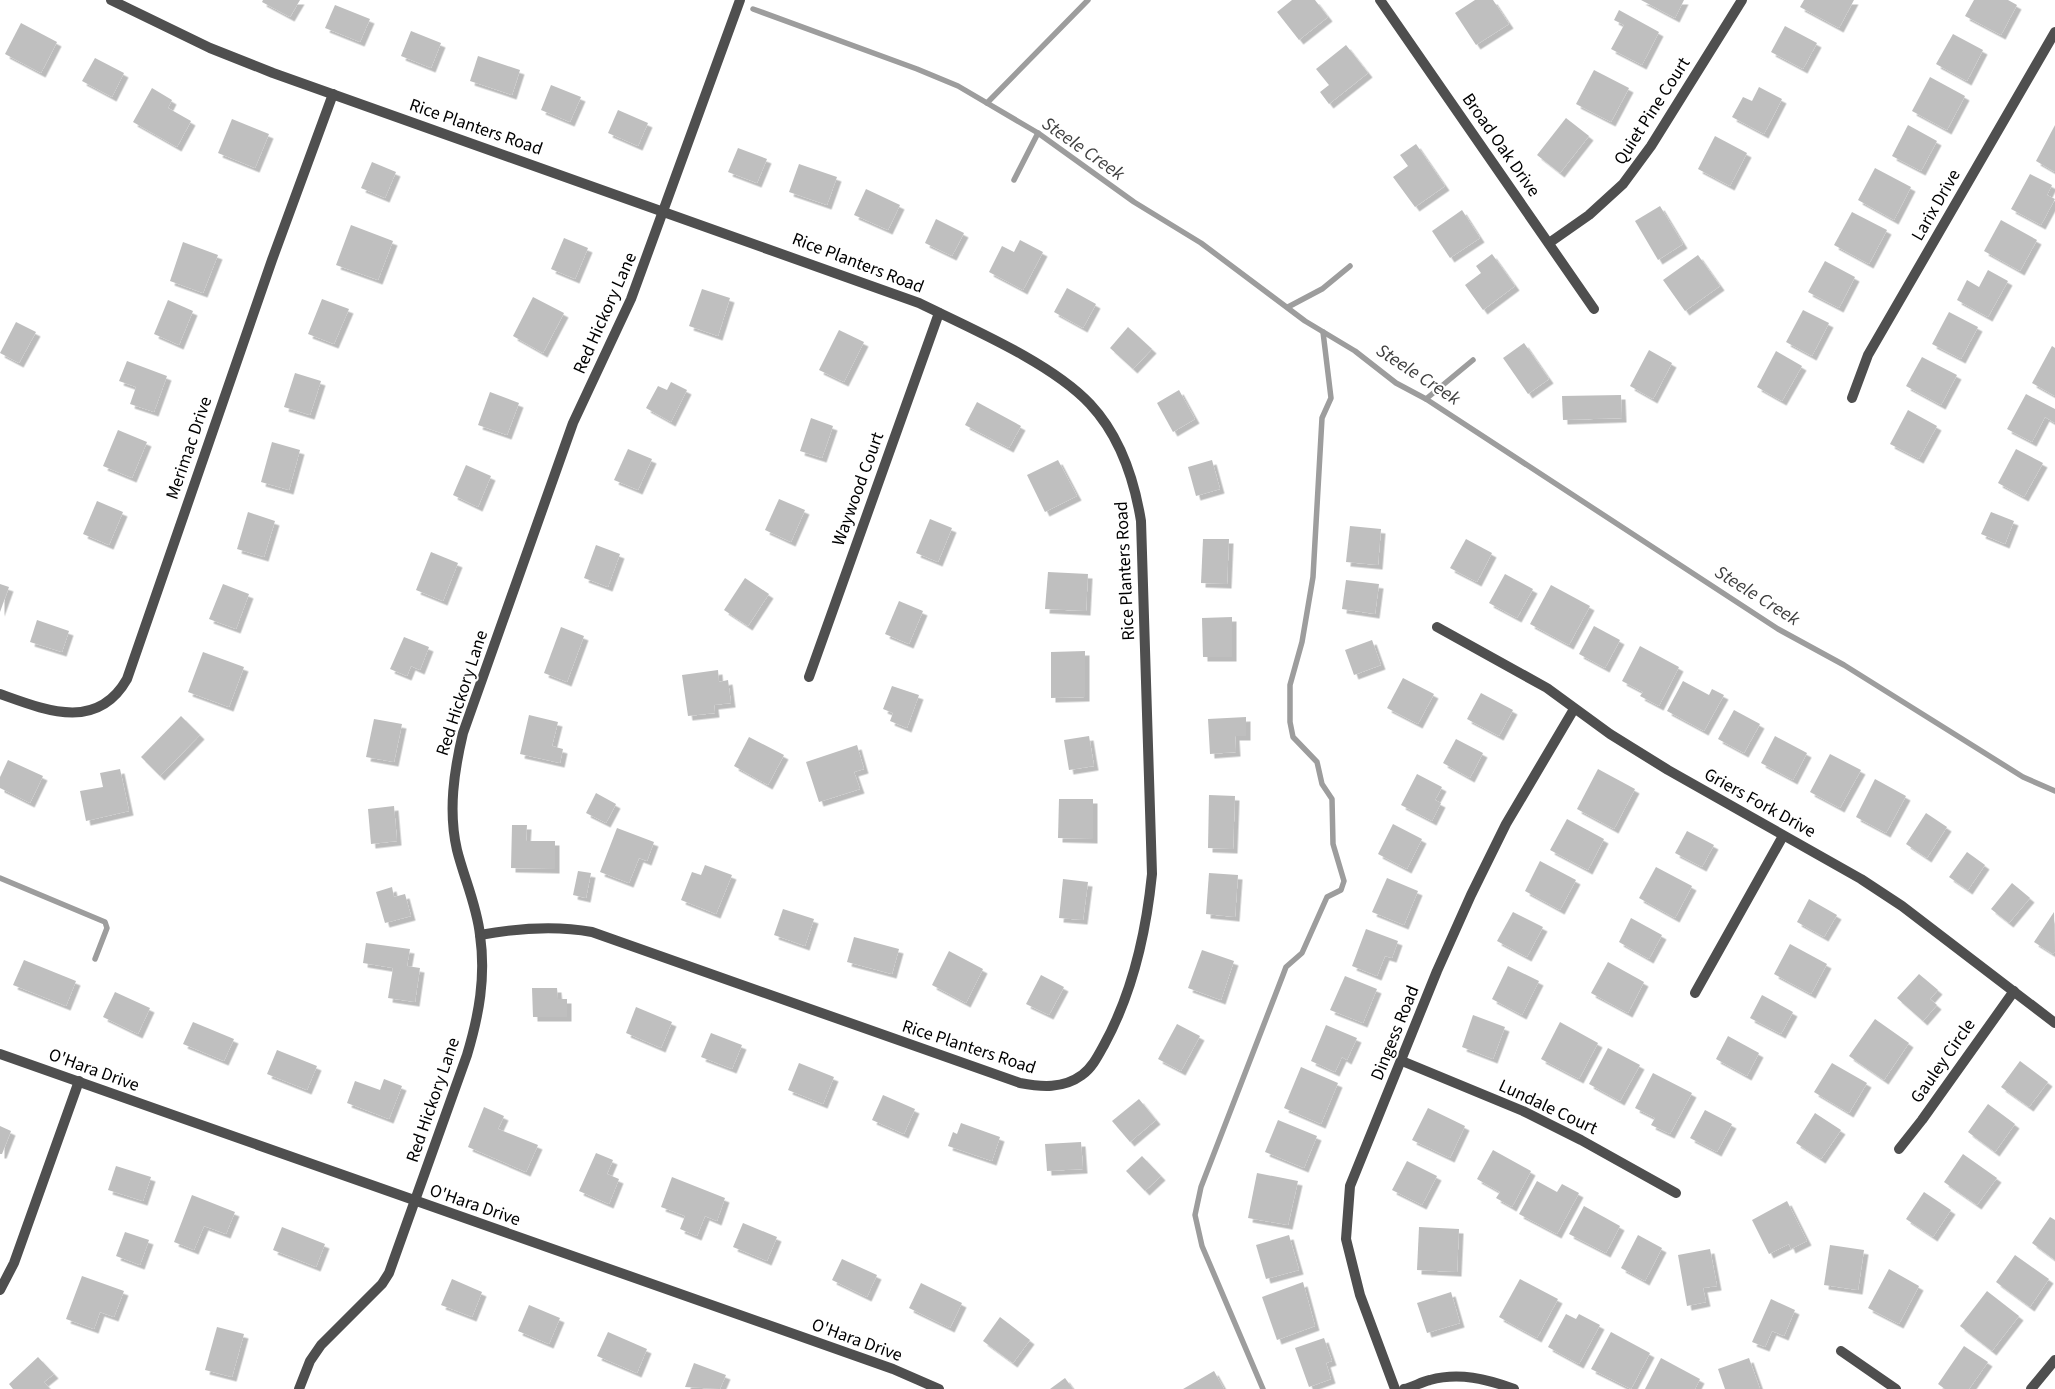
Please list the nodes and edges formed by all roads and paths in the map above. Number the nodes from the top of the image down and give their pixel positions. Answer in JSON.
{"nodes":[{"id":1,"x":111,"y":0,"type":"edge"},
{"id":2,"x":740,"y":0,"type":"edge"},
{"id":3,"x":1380,"y":0,"type":"edge"},
{"id":4,"x":1742,"y":0,"type":"edge"},
{"id":5,"x":2055,"y":32,"type":"edge"},
{"id":6,"x":333,"y":94,"type":"junction"},
{"id":7,"x":665,"y":211,"type":"junction"},
{"id":8,"x":1549,"y":243,"type":"junction"},
{"id":9,"x":1594,"y":309,"type":"dead end"},
{"id":10,"x":939,"y":313,"type":"junction"},
{"id":11,"x":1852,"y":398,"type":"dead end"},
{"id":12,"x":1437,"y":627,"type":"dead end"},
{"id":13,"x":810,"y":677,"type":"dead end"},
{"id":14,"x":0,"y":694,"type":"edge"},
{"id":15,"x":1574,"y":709,"type":"junction"},
{"id":16,"x":1783,"y":836,"type":"junction"},
{"id":17,"x":480,"y":935,"type":"junction"},
{"id":18,"x":2014,"y":991,"type":"junction"},
{"id":19,"x":1695,"y":993,"type":"dead end"},
{"id":20,"x":2055,"y":1023,"type":"edge"},
{"id":21,"x":0,"y":1054,"type":"edge"},
{"id":22,"x":1402,"y":1061,"type":"junction"},
{"id":23,"x":78,"y":1081,"type":"junction"},
{"id":24,"x":1899,"y":1149,"type":"dead end"},
{"id":25,"x":1676,"y":1193,"type":"dead end"},
{"id":26,"x":415,"y":1201,"type":"junction"},
{"id":27,"x":0,"y":1290,"type":"edge"},
{"id":28,"x":1841,"y":1351,"type":"dead end"},
{"id":29,"x":2055,"y":1360,"type":"edge"},
{"id":30,"x":298,"y":1389,"type":"edge"},
{"id":31,"x":938,"y":1389,"type":"edge"},
{"id":32,"x":1396,"y":1389,"type":"edge"},
{"id":33,"x":1404,"y":1389,"type":"edge"},
{"id":34,"x":1514,"y":1389,"type":"edge"},
{"id":35,"x":1896,"y":1389,"type":"edge"},
{"id":36,"x":2031,"y":1389,"type":"edge"}],
"edges":[{"from":1,"to":6,"type":"street","name":"Rice Planters Road"},
{"from":2,"to":7,"type":"street","name":"Red Hickory Lane"},
{"from":3,"to":8,"type":"street","name":"Broad Oak Drive"},
{"from":4,"to":8,"type":"street","name":"Quiet Pine Court"},
{"from":5,"to":11,"type":"street","name":"Larix Drive"},
{"from":6,"to":7,"type":"street","name":"Rice Planters Road"},
{"from":6,"to":14,"type":"street","name":"Merimac Drive"},
{"from":7,"to":10,"type":"street","name":"Rice Planters Road"},
{"from":7,"to":17,"type":"street","name":"Red Hickory Lane"},
{"from":8,"to":9,"type":"street","name":"Broad Oak Drive"},
{"from":10,"to":13,"type":"street","name":"Waywood Court"},
{"from":10,"to":17,"type":"street","name":"Rice Planters Road"},
{"from":12,"to":15,"type":"street","name":"Griers Fork Drive"},
{"from":15,"to":16,"type":"street","name":"Griers Fork Drive"},
{"from":15,"to":22,"type":"street","name":"Dingess Road"},
{"from":16,"to":18,"type":"street","name":"Griers Fork Drive"},
{"from":16,"to":19,"type":"street"},
{"from":17,"to":26,"type":"street","name":"Red Hickory Lane"},
{"from":18,"to":20,"type":"street","name":"Griers Fork Drive"},
{"from":18,"to":24,"type":"street","name":"Gauley Circle"},
{"from":21,"to":23,"type":"street","name":"O'Hara Drive"},
{"from":22,"to":25,"type":"street","name":"Lundale Court"},
{"from":22,"to":32,"type":"street","name":"Dingess Road"},
{"from":23,"to":26,"type":"street","name":"O'Hara Drive"},
{"from":23,"to":27,"type":"street"},
{"from":26,"to":30,"type":"street","name":"Red Hickory Lane"},
{"from":26,"to":31,"type":"street","name":"O'Hara Drive"},
{"from":28,"to":35,"type":"street"},
{"from":29,"to":36,"type":"street"},
{"from":33,"to":34,"type":"street"}]}
